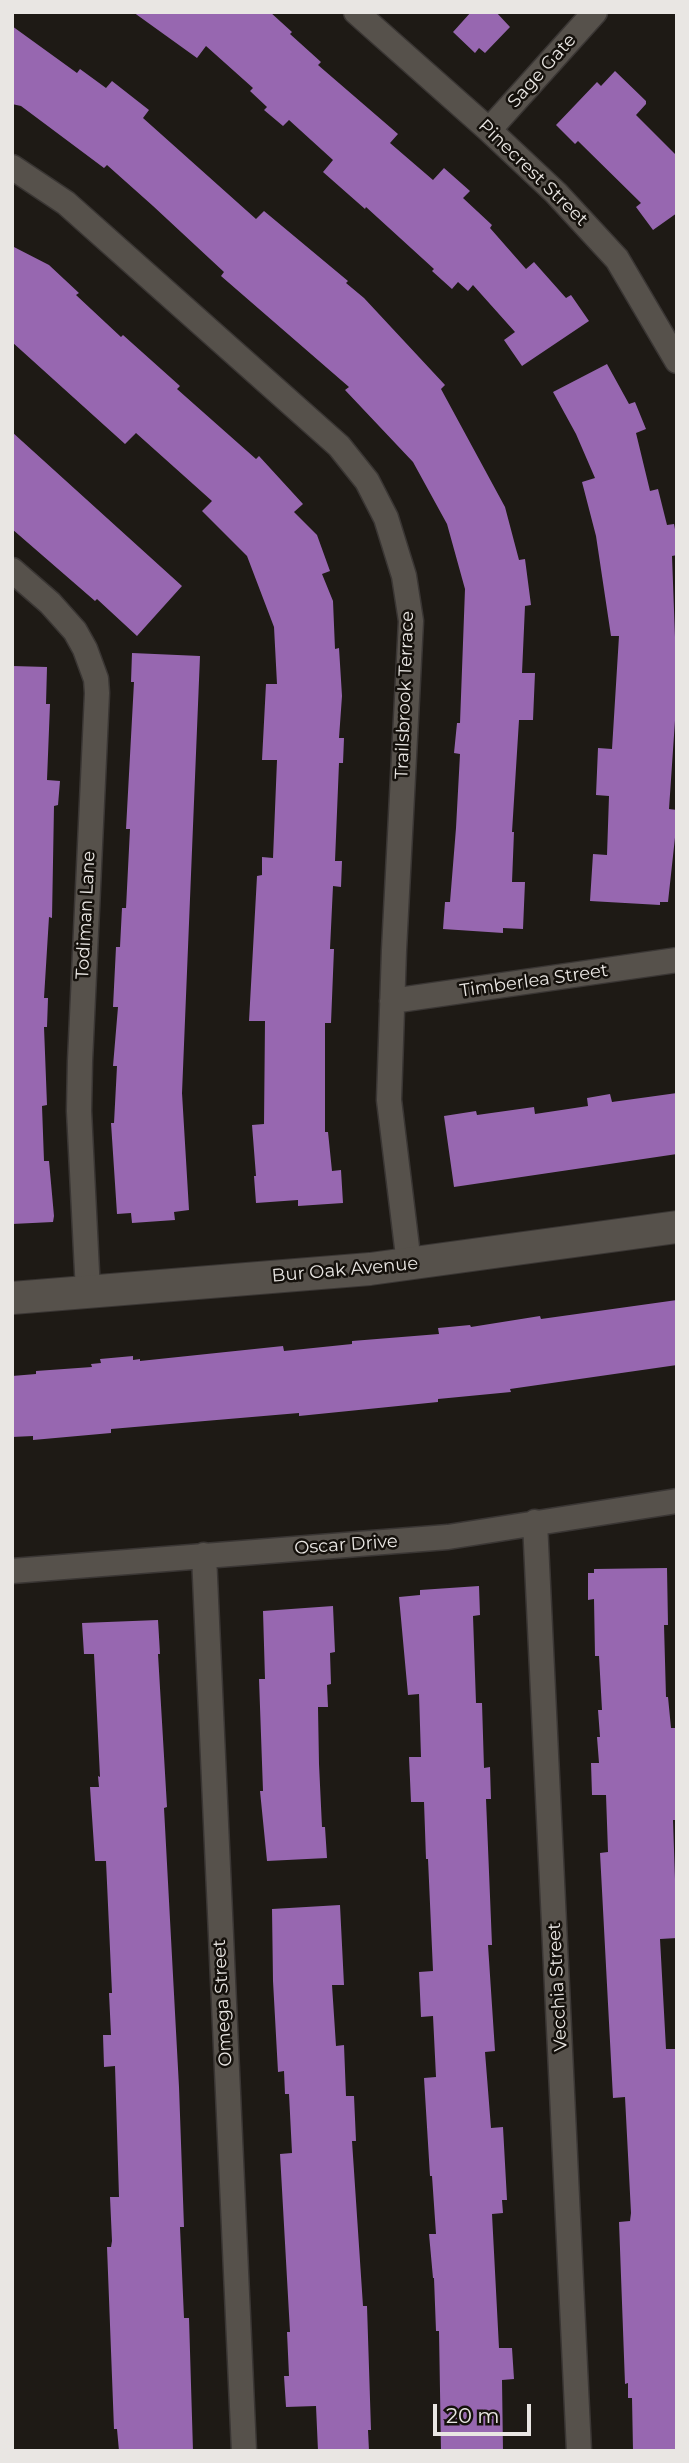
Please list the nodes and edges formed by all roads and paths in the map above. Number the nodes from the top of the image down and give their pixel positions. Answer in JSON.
{"nodes":[{"id":1,"x":356,"y":12,"type":"edge"},
{"id":2,"x":595,"y":12,"type":"edge"},
{"id":3,"x":489,"y":130,"type":"junction"},
{"id":4,"x":12,"y":167,"type":"edge"},
{"id":5,"x":677,"y":361,"type":"edge"},
{"id":6,"x":12,"y":570,"type":"edge"},
{"id":7,"x":677,"y":960,"type":"edge"},
{"id":8,"x":392,"y":1001,"type":"junction"},
{"id":9,"x":677,"y":1227,"type":"edge"},
{"id":10,"x":409,"y":1264,"type":"junction"},
{"id":11,"x":88,"y":1292,"type":"junction"},
{"id":12,"x":12,"y":1298,"type":"edge"},
{"id":13,"x":677,"y":1502,"type":"edge"},
{"id":14,"x":535,"y":1522,"type":"junction"},
{"id":15,"x":204,"y":1555,"type":"junction"},
{"id":16,"x":12,"y":1571,"type":"edge"},
{"id":17,"x":244,"y":2451,"type":"edge"},
{"id":18,"x":579,"y":2451,"type":"edge"}],
"edges":[{"from":1,"to":3,"type":"street","name":"Pinecrest Street"},
{"from":2,"to":3,"type":"street","name":"Sage Gate"},
{"from":3,"to":5,"type":"street","name":"Pinecrest Street"},
{"from":4,"to":8,"type":"street","name":"Trailsbrook Terrace"},
{"from":6,"to":11,"type":"street","name":"Todiman Lane"},
{"from":7,"to":8,"type":"street","name":"Timberlea Street"},
{"from":8,"to":10,"type":"street","name":"Trailsbrook Terrace"},
{"from":9,"to":10,"type":"street","name":"Bur Oak Avenue"},
{"from":10,"to":11,"type":"street","name":"Bur Oak Avenue"},
{"from":11,"to":12,"type":"street","name":"Bur Oak Avenue"},
{"from":13,"to":14,"type":"street","name":"Oscar Drive"},
{"from":14,"to":15,"type":"street","name":"Oscar Drive"},
{"from":14,"to":18,"type":"street","name":"Vecchia Street"},
{"from":15,"to":16,"type":"street","name":"Oscar Drive"},
{"from":15,"to":17,"type":"street","name":"Omega Street"}]}
